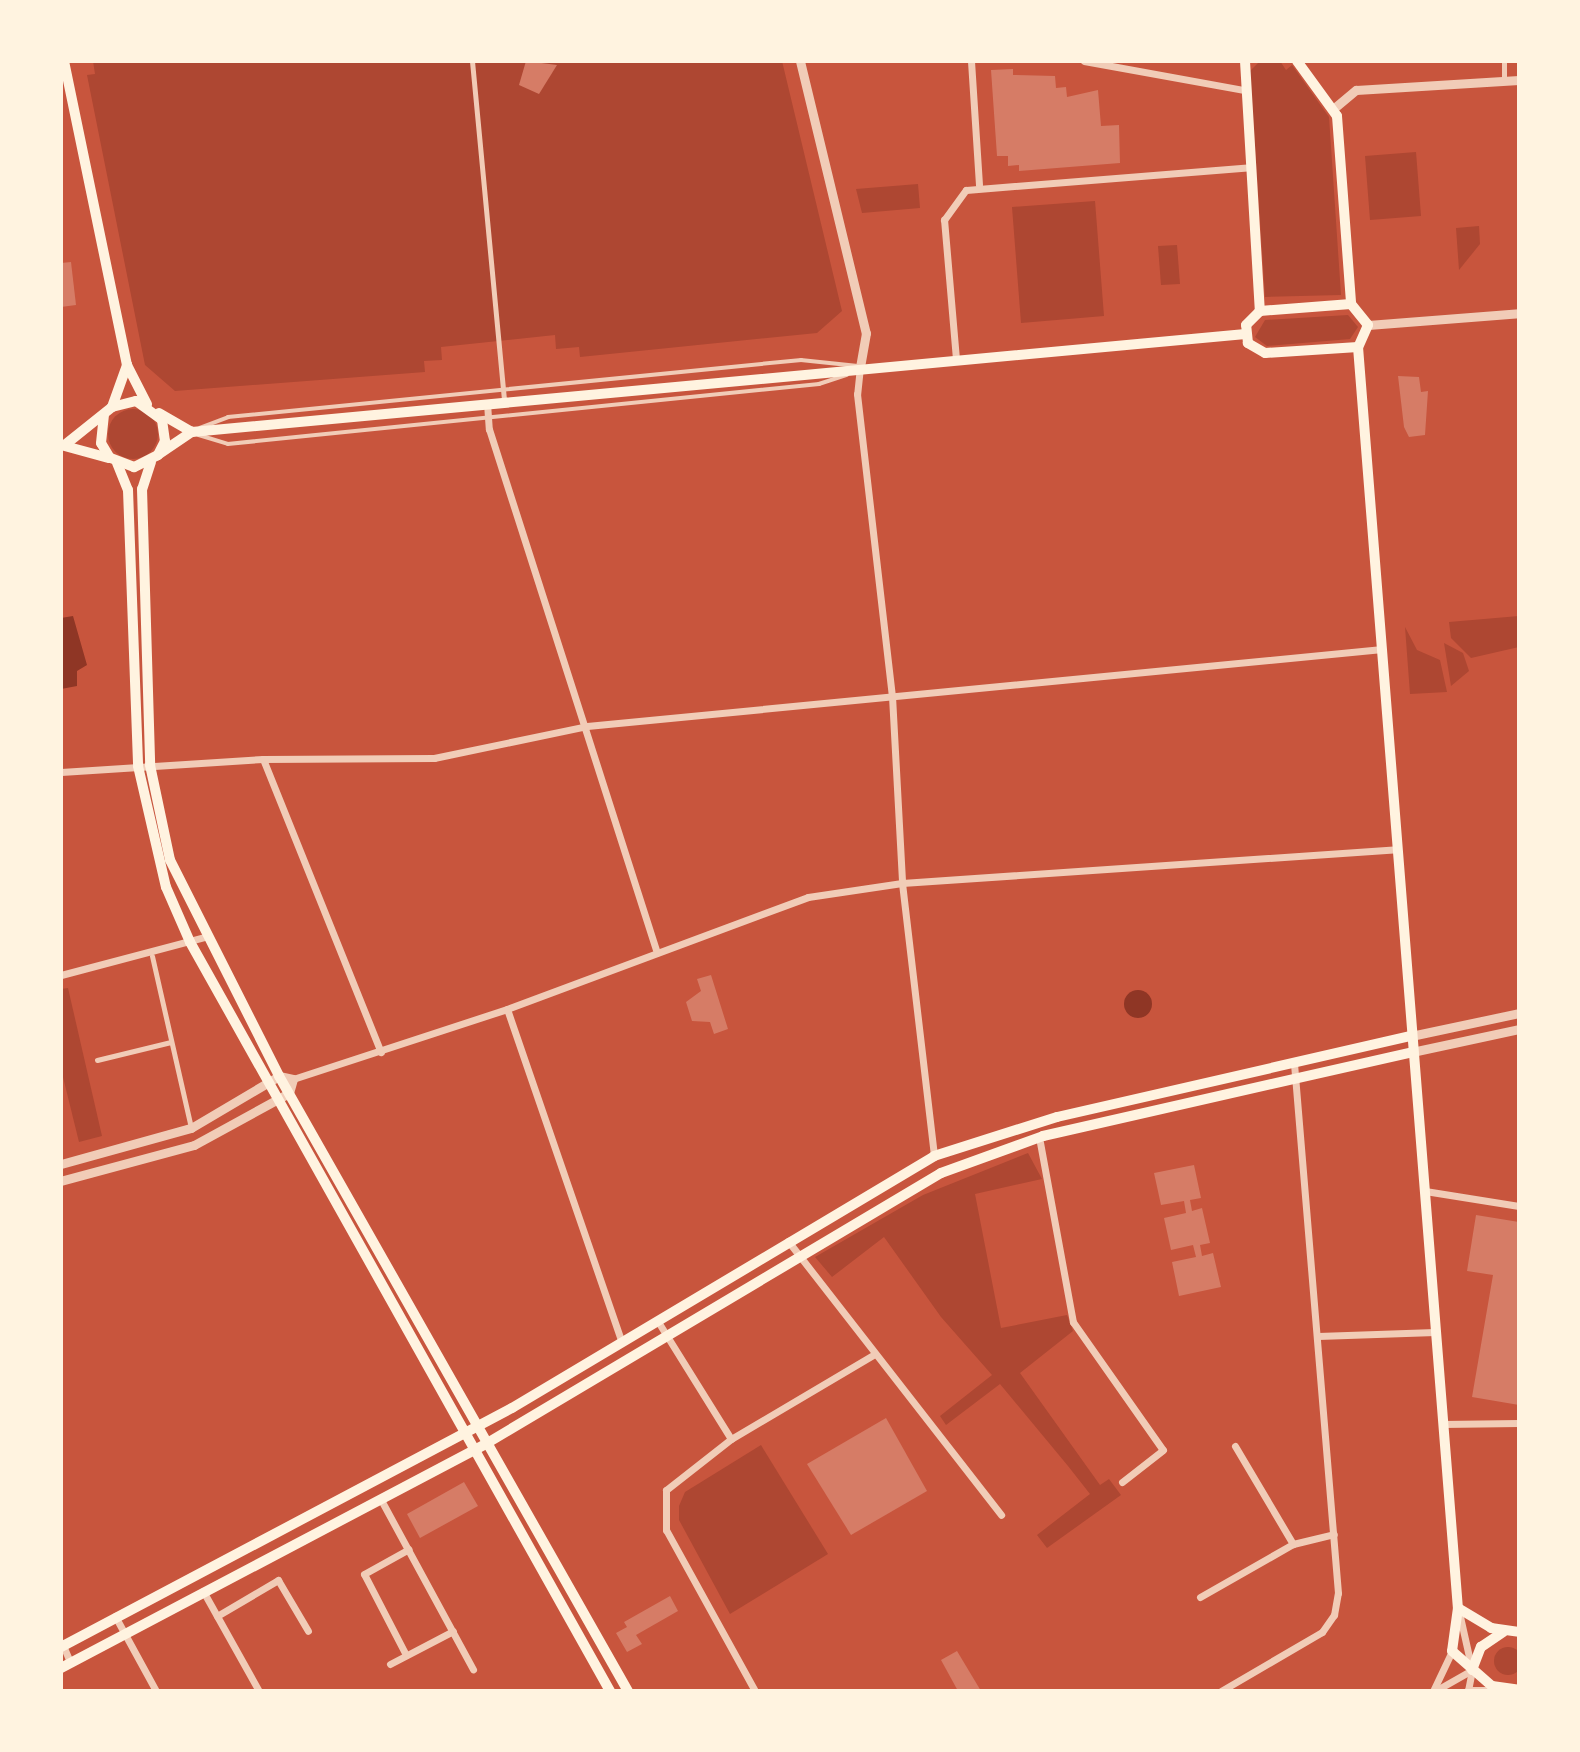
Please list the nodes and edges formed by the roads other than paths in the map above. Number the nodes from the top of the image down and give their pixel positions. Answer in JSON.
{"nodes":[{"id":1,"x":64,"y":61,"type":"edge"},
{"id":2,"x":472,"y":61,"type":"edge"},
{"id":3,"x":800,"y":61,"type":"edge"},
{"id":4,"x":971,"y":61,"type":"edge"},
{"id":5,"x":1084,"y":61,"type":"edge"},
{"id":6,"x":1245,"y":61,"type":"edge"},
{"id":7,"x":1297,"y":61,"type":"edge"},
{"id":8,"x":1504,"y":61,"type":"edge"},
{"id":9,"x":1519,"y":80,"type":"edge"},
{"id":10,"x":1504,"y":81,"type":"junction"},
{"id":11,"x":1244,"y":90,"type":"junction"},
{"id":12,"x":1333,"y":109,"type":"junction"},
{"id":13,"x":1250,"y":167,"type":"junction"},
{"id":14,"x":979,"y":185,"type":"junction"},
{"id":15,"x":1351,"y":304,"type":"junction"},
{"id":16,"x":1260,"y":311,"type":"junction"},
{"id":17,"x":1519,"y":313,"type":"edge"},
{"id":18,"x":1368,"y":325,"type":"junction"},
{"id":19,"x":1245,"y":334,"type":"junction"},
{"id":20,"x":1358,"y":348,"type":"junction"},
{"id":21,"x":956,"y":359,"type":"junction"},
{"id":22,"x":127,"y":365,"type":"junction"},
{"id":23,"x":860,"y":366,"type":"junction"},
{"id":24,"x":503,"y":390,"type":"junction"},
{"id":25,"x":504,"y":402,"type":"junction"},
{"id":26,"x":487,"y":403,"type":"junction"},
{"id":27,"x":151,"y":408,"type":"junction"},
{"id":28,"x":108,"y":411,"type":"junction"},
{"id":29,"x":488,"y":417,"type":"junction"},
{"id":30,"x":192,"y":432,"type":"junction"},
{"id":31,"x":64,"y":445,"type":"edge"},
{"id":32,"x":155,"y":458,"type":"junction"},
{"id":33,"x":113,"y":460,"type":"junction"},
{"id":34,"x":1382,"y":649,"type":"junction"},
{"id":35,"x":892,"y":696,"type":"junction"},
{"id":36,"x":587,"y":726,"type":"junction"},
{"id":37,"x":263,"y":759,"type":"junction"},
{"id":38,"x":150,"y":765,"type":"junction"},
{"id":39,"x":138,"y":766,"type":"junction"},
{"id":40,"x":61,"y":772,"type":"edge"},
{"id":41,"x":1397,"y":849,"type":"junction"},
{"id":42,"x":902,"y":883,"type":"junction"},
{"id":43,"x":205,"y":937,"type":"junction"},
{"id":44,"x":190,"y":942,"type":"junction"},
{"id":45,"x":657,"y":953,"type":"junction"},
{"id":46,"x":152,"y":956,"type":"junction"},
{"id":47,"x":61,"y":975,"type":"edge"},
{"id":48,"x":507,"y":1009,"type":"junction"},
{"id":49,"x":1519,"y":1013,"type":"edge"},
{"id":50,"x":1519,"y":1029,"type":"edge"},
{"id":51,"x":1411,"y":1036,"type":"junction"},
{"id":52,"x":171,"y":1042,"type":"junction"},
{"id":53,"x":381,"y":1052,"type":"junction"},
{"id":54,"x":1412,"y":1052,"type":"junction"},
{"id":55,"x":97,"y":1060,"type":"dead end"},
{"id":56,"x":1294,"y":1064,"type":"junction"},
{"id":57,"x":279,"y":1076,"type":"junction"},
{"id":58,"x":1296,"y":1078,"type":"junction"},
{"id":59,"x":293,"y":1079,"type":"junction"},
{"id":60,"x":268,"y":1082,"type":"junction"},
{"id":61,"x":289,"y":1093,"type":"junction"},
{"id":62,"x":278,"y":1099,"type":"junction"},
{"id":63,"x":1096,"y":1108,"type":"junction"},
{"id":64,"x":1098,"y":1122,"type":"junction"},
{"id":65,"x":191,"y":1128,"type":"junction"},
{"id":66,"x":1039,"y":1137,"type":"junction"},
{"id":67,"x":934,"y":1156,"type":"junction"},
{"id":68,"x":61,"y":1164,"type":"edge"},
{"id":69,"x":61,"y":1181,"type":"edge"},
{"id":70,"x":1424,"y":1191,"type":"junction"},
{"id":71,"x":1519,"y":1206,"type":"edge"},
{"id":72,"x":788,"y":1241,"type":"junction"},
{"id":73,"x":798,"y":1254,"type":"junction"},
{"id":74,"x":657,"y":1320,"type":"junction"},
{"id":75,"x":1435,"y":1332,"type":"junction"},
{"id":76,"x":666,"y":1334,"type":"junction"},
{"id":77,"x":1318,"y":1336,"type":"junction"},
{"id":78,"x":621,"y":1341,"type":"junction"},
{"id":79,"x":875,"y":1354,"type":"junction"},
{"id":80,"x":1519,"y":1423,"type":"edge"},
{"id":81,"x":1442,"y":1424,"type":"junction"},
{"id":82,"x":480,"y":1426,"type":"junction"},
{"id":83,"x":464,"y":1434,"type":"junction"},
{"id":84,"x":731,"y":1439,"type":"junction"},
{"id":85,"x":489,"y":1442,"type":"junction"},
{"id":86,"x":1235,"y":1446,"type":"dead end"},
{"id":87,"x":472,"y":1450,"type":"junction"},
{"id":88,"x":1122,"y":1482,"type":"dead end"},
{"id":89,"x":380,"y":1497,"type":"junction"},
{"id":90,"x":1001,"y":1515,"type":"dead end"},
{"id":91,"x":1334,"y":1534,"type":"junction"},
{"id":92,"x":1293,"y":1544,"type":"junction"},
{"id":93,"x":409,"y":1549,"type":"junction"},
{"id":94,"x":202,"y":1589,"type":"junction"},
{"id":95,"x":1200,"y":1597,"type":"dead end"},
{"id":96,"x":1458,"y":1608,"type":"junction"},
{"id":97,"x":115,"y":1616,"type":"junction"},
{"id":98,"x":217,"y":1616,"type":"junction"},
{"id":99,"x":123,"y":1630,"type":"junction"},
{"id":100,"x":308,"y":1631,"type":"dead end"},
{"id":101,"x":453,"y":1631,"type":"junction"},
{"id":102,"x":1503,"y":1632,"type":"junction"},
{"id":103,"x":1519,"y":1632,"type":"edge"},
{"id":104,"x":62,"y":1645,"type":"edge"},
{"id":105,"x":1452,"y":1651,"type":"junction"},
{"id":106,"x":406,"y":1656,"type":"junction"},
{"id":107,"x":390,"y":1664,"type":"dead end"},
{"id":108,"x":65,"y":1665,"type":"edge"},
{"id":109,"x":473,"y":1669,"type":"dead end"},
{"id":110,"x":1472,"y":1670,"type":"junction"},
{"id":111,"x":1467,"y":1690,"type":"edge"},
{"id":112,"x":1504,"y":1690,"type":"edge"},
{"id":113,"x":1519,"y":1690,"type":"edge"},
{"id":114,"x":156,"y":1691,"type":"edge"},
{"id":115,"x":259,"y":1691,"type":"edge"},
{"id":116,"x":610,"y":1691,"type":"edge"},
{"id":117,"x":628,"y":1691,"type":"edge"},
{"id":118,"x":755,"y":1691,"type":"edge"},
{"id":119,"x":1221,"y":1691,"type":"edge"},
{"id":120,"x":1434,"y":1691,"type":"edge"}],
"edges":[{"from":1,"to":22,"type":"main road"},
{"from":2,"to":24,"type":"street"},
{"from":3,"to":23,"type":"street"},
{"from":4,"to":14,"type":"street"},
{"from":5,"to":11,"type":"street"},
{"from":6,"to":11,"type":"main road"},
{"from":7,"to":12,"type":"main road"},
{"from":8,"to":10,"type":"street"},
{"from":9,"to":10,"type":"street"},
{"from":10,"to":12,"type":"street"},
{"from":11,"to":13,"type":"main road"},
{"from":12,"to":15,"type":"main road"},
{"from":13,"to":14,"type":"street"},
{"from":13,"to":16,"type":"main road"},
{"from":14,"to":21,"type":"street"},
{"from":15,"to":16,"type":"main road"},
{"from":15,"to":18,"type":"main road"},
{"from":16,"to":19,"type":"main road"},
{"from":17,"to":18,"type":"street"},
{"from":18,"to":20,"type":"main road"},
{"from":19,"to":20,"type":"main road"},
{"from":19,"to":21,"type":"main road"},
{"from":20,"to":34,"type":"main road"},
{"from":21,"to":23,"type":"main road"},
{"from":22,"to":27,"type":"main road"},
{"from":22,"to":28,"type":"main road"},
{"from":23,"to":24,"type":"lane"},
{"from":23,"to":25,"type":"main road"},
{"from":23,"to":29,"type":"lane"},
{"from":23,"to":35,"type":"street"},
{"from":24,"to":25,"type":"street"},
{"from":24,"to":30,"type":"lane"},
{"from":25,"to":26,"type":"main road"},
{"from":26,"to":29,"type":"street"},
{"from":26,"to":30,"type":"main road"},
{"from":27,"to":28,"type":"main road"},
{"from":27,"to":30,"type":"main road"},
{"from":27,"to":32,"type":"main road"},
{"from":28,"to":31,"type":"main road"},
{"from":28,"to":33,"type":"main road"},
{"from":29,"to":30,"type":"lane"},
{"from":29,"to":36,"type":"street"},
{"from":30,"to":32,"type":"main road"},
{"from":31,"to":33,"type":"main road"},
{"from":32,"to":33,"type":"main road"},
{"from":32,"to":38,"type":"main road"},
{"from":33,"to":39,"type":"main road"},
{"from":34,"to":35,"type":"street"},
{"from":34,"to":41,"type":"main road"},
{"from":35,"to":36,"type":"street"},
{"from":35,"to":42,"type":"street"},
{"from":36,"to":37,"type":"street"},
{"from":36,"to":45,"type":"street"},
{"from":37,"to":38,"type":"street"},
{"from":37,"to":53,"type":"street"},
{"from":38,"to":39,"type":"street"},
{"from":38,"to":43,"type":"main road"},
{"from":39,"to":40,"type":"street"},
{"from":39,"to":44,"type":"main road"},
{"from":41,"to":42,"type":"street"},
{"from":41,"to":51,"type":"main road"},
{"from":42,"to":45,"type":"street"},
{"from":42,"to":67,"type":"street"},
{"from":43,"to":44,"type":"street"},
{"from":43,"to":57,"type":"main road"},
{"from":44,"to":46,"type":"street"},
{"from":44,"to":60,"type":"main road"},
{"from":45,"to":48,"type":"street"},
{"from":46,"to":47,"type":"street"},
{"from":46,"to":52,"type":"street"},
{"from":48,"to":53,"type":"street"},
{"from":48,"to":78,"type":"street"},
{"from":49,"to":51,"type":"street"},
{"from":50,"to":54,"type":"street"},
{"from":51,"to":54,"type":"main road"},
{"from":51,"to":56,"type":"main road"},
{"from":52,"to":55,"type":"street"},
{"from":52,"to":65,"type":"street"},
{"from":53,"to":59,"type":"street"},
{"from":54,"to":58,"type":"main road"},
{"from":54,"to":70,"type":"main road"},
{"from":56,"to":58,"type":"street"},
{"from":56,"to":63,"type":"main road"},
{"from":57,"to":59,"type":"street"},
{"from":57,"to":60,"type":"street"},
{"from":57,"to":61,"type":"main road"},
{"from":58,"to":64,"type":"main road"},
{"from":58,"to":77,"type":"street"},
{"from":59,"to":61,"type":"street"},
{"from":60,"to":62,"type":"main road"},
{"from":60,"to":65,"type":"street"},
{"from":61,"to":62,"type":"street"},
{"from":61,"to":82,"type":"main road"},
{"from":62,"to":69,"type":"street"},
{"from":62,"to":83,"type":"main road"},
{"from":63,"to":64,"type":"street"},
{"from":63,"to":67,"type":"main road"},
{"from":64,"to":66,"type":"main road"},
{"from":65,"to":68,"type":"street"},
{"from":66,"to":73,"type":"main road"},
{"from":66,"to":88,"type":"street"},
{"from":67,"to":72,"type":"main road"},
{"from":70,"to":71,"type":"street"},
{"from":70,"to":75,"type":"main road"},
{"from":72,"to":73,"type":"street"},
{"from":72,"to":74,"type":"main road"},
{"from":73,"to":76,"type":"main road"},
{"from":73,"to":79,"type":"street"},
{"from":74,"to":76,"type":"street"},
{"from":74,"to":78,"type":"main road"},
{"from":75,"to":77,"type":"street"},
{"from":75,"to":81,"type":"main road"},
{"from":76,"to":84,"type":"street"},
{"from":76,"to":85,"type":"main road"},
{"from":77,"to":91,"type":"street"},
{"from":78,"to":82,"type":"main road"},
{"from":79,"to":84,"type":"street"},
{"from":79,"to":90,"type":"street"},
{"from":80,"to":81,"type":"street"},
{"from":81,"to":96,"type":"main road"},
{"from":82,"to":83,"type":"main road"},
{"from":82,"to":85,"type":"main road"},
{"from":83,"to":87,"type":"main road"},
{"from":83,"to":97,"type":"main road"},
{"from":84,"to":118,"type":"street"},
{"from":85,"to":87,"type":"main road"},
{"from":85,"to":117,"type":"main road"},
{"from":86,"to":92,"type":"street"},
{"from":87,"to":89,"type":"main road"},
{"from":87,"to":116,"type":"main road"},
{"from":89,"to":93,"type":"street"},
{"from":89,"to":94,"type":"main road"},
{"from":91,"to":92,"type":"street"},
{"from":91,"to":119,"type":"street"},
{"from":92,"to":95,"type":"street"},
{"from":93,"to":101,"type":"street"},
{"from":93,"to":106,"type":"street"},
{"from":94,"to":98,"type":"street"},
{"from":94,"to":99,"type":"main road"},
{"from":96,"to":102,"type":"main road"},
{"from":96,"to":105,"type":"main road"},
{"from":96,"to":110,"type":"street"},
{"from":97,"to":99,"type":"street"},
{"from":97,"to":104,"type":"main road"},
{"from":98,"to":100,"type":"street"},
{"from":98,"to":115,"type":"street"},
{"from":99,"to":108,"type":"main road"},
{"from":99,"to":114,"type":"street"},
{"from":101,"to":106,"type":"street"},
{"from":101,"to":109,"type":"street"},
{"from":102,"to":103,"type":"main road"},
{"from":102,"to":110,"type":"main road"},
{"from":104,"to":108,"type":"street"},
{"from":105,"to":110,"type":"main road"},
{"from":105,"to":120,"type":"street"},
{"from":106,"to":107,"type":"street"},
{"from":110,"to":111,"type":"street"},
{"from":110,"to":112,"type":"main road"},
{"from":110,"to":120,"type":"street"},
{"from":111,"to":112,"type":"street"},
{"from":112,"to":113,"type":"main road"}]}
